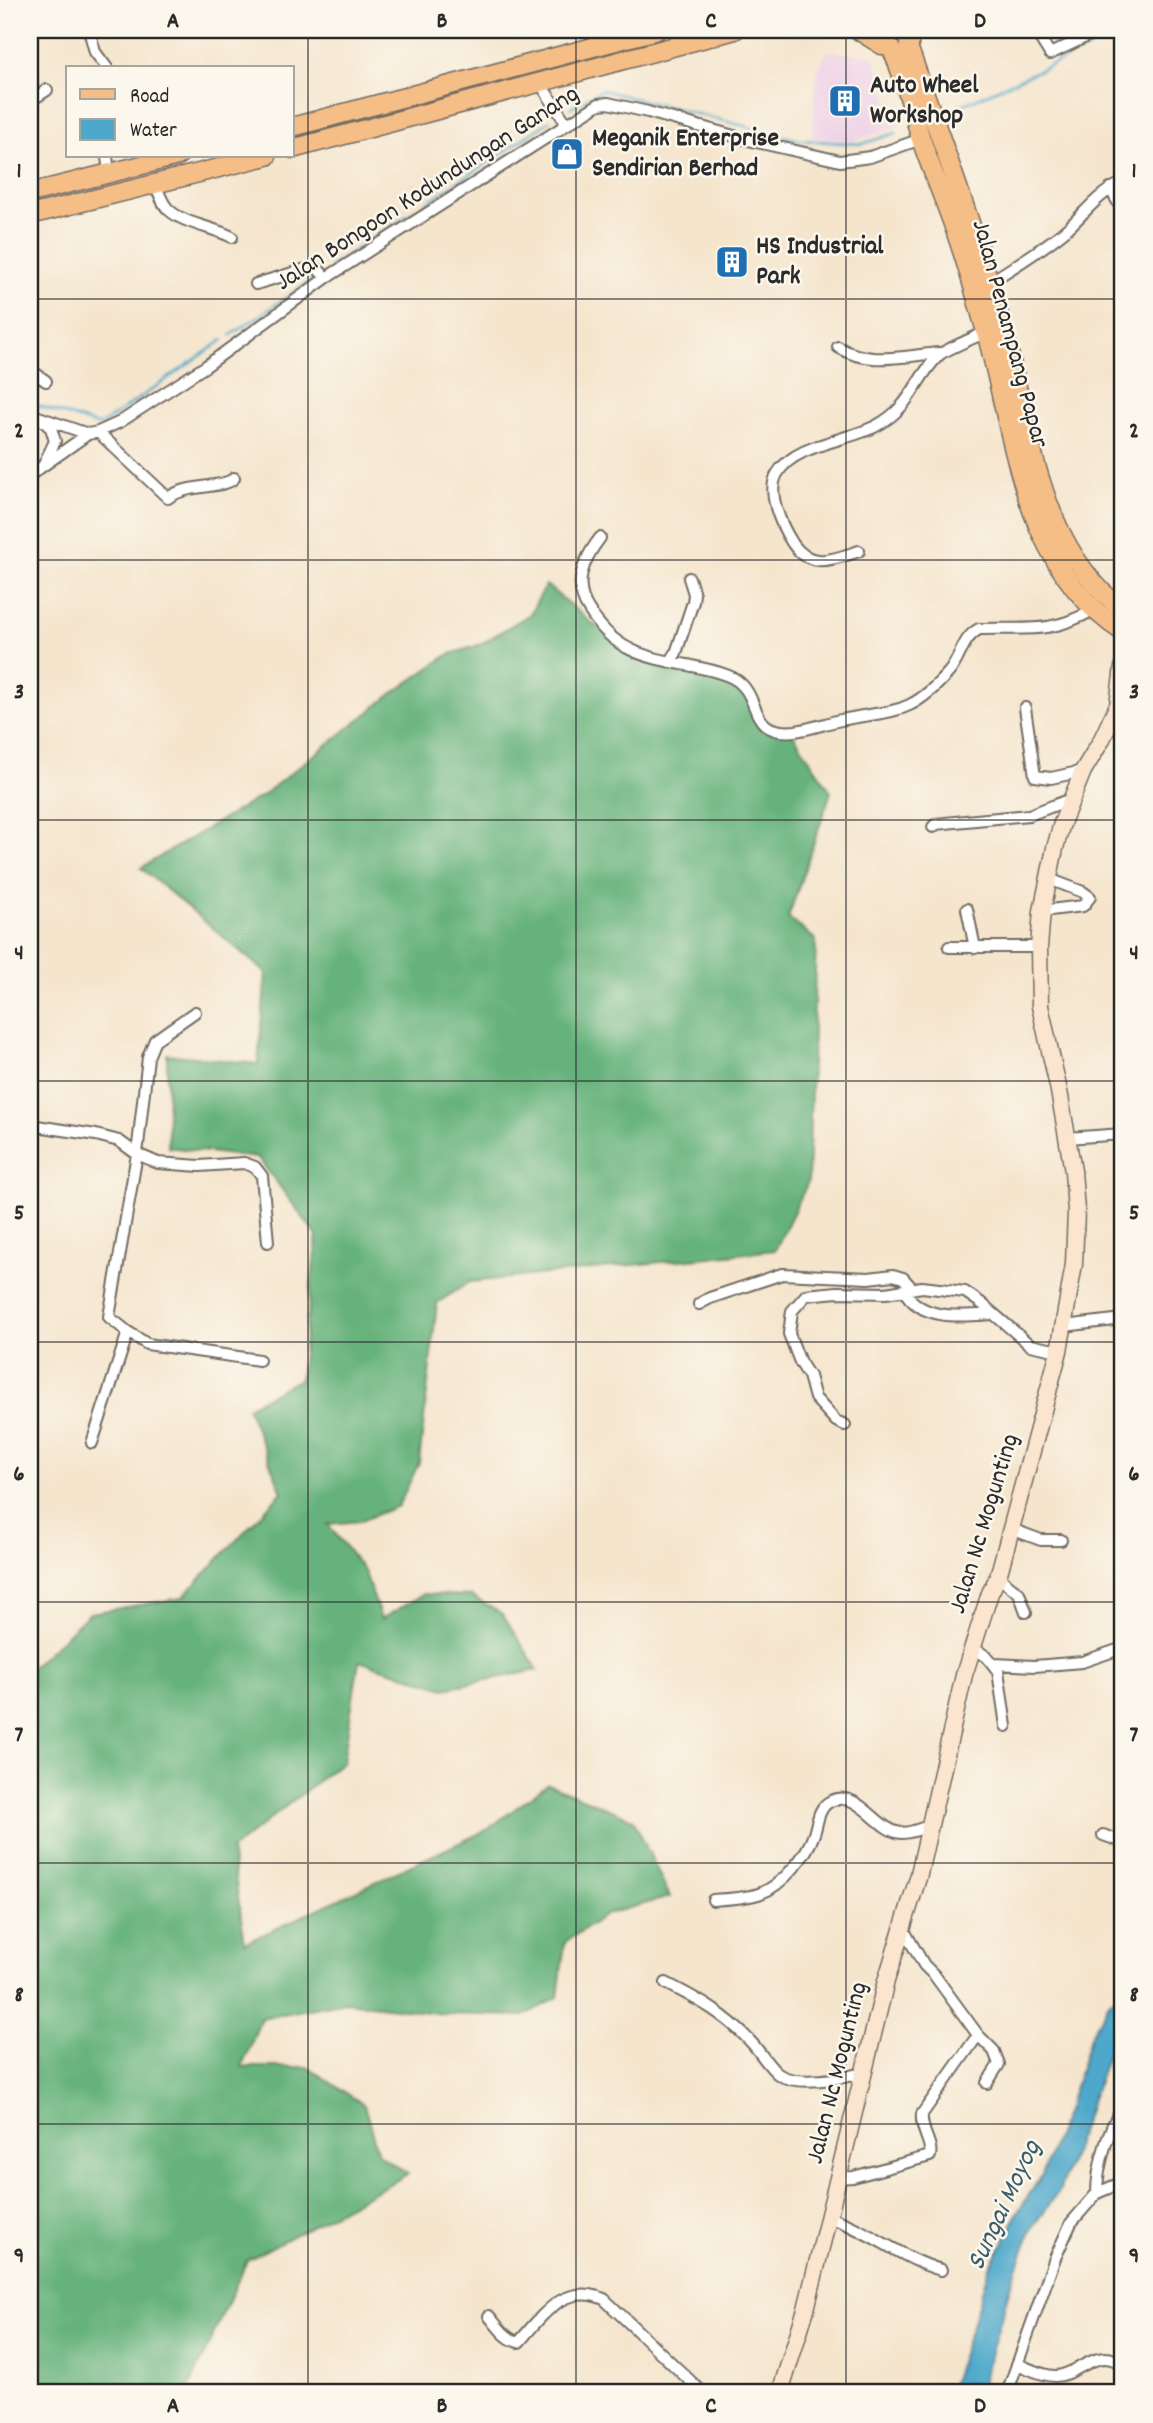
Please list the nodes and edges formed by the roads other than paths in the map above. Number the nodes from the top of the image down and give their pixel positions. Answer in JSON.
{"nodes":[{"id":1,"x":89,"y":30,"type":"edge"},
{"id":2,"x":657,"y":30,"type":"edge"},
{"id":3,"x":735,"y":30,"type":"edge"},
{"id":4,"x":858,"y":30,"type":"edge"},
{"id":5,"x":877,"y":30,"type":"edge"},
{"id":6,"x":909,"y":30,"type":"edge"},
{"id":7,"x":916,"y":30,"type":"edge"},
{"id":8,"x":1035,"y":30,"type":"edge"},
{"id":9,"x":1100,"y":30,"type":"edge"},
{"id":10,"x":106,"y":66,"type":"edge"},
{"id":11,"x":902,"y":82,"type":"junction"},
{"id":12,"x":540,"y":83,"type":"junction"},
{"id":13,"x":923,"y":89,"type":"junction"},
{"id":14,"x":47,"y":90,"type":"dead end"},
{"id":15,"x":30,"y":101,"type":"edge"},
{"id":16,"x":566,"y":124,"type":"junction"},
{"id":17,"x":294,"y":126,"type":"edge"},
{"id":18,"x":921,"y":139,"type":"junction"},
{"id":19,"x":294,"y":148,"type":"edge"},
{"id":20,"x":162,"y":158,"type":"edge"},
{"id":21,"x":259,"y":158,"type":"edge"},
{"id":22,"x":108,"y":165,"type":"edge"},
{"id":23,"x":1123,"y":183,"type":"edge"},
{"id":24,"x":156,"y":185,"type":"junction"},
{"id":25,"x":1110,"y":188,"type":"junction"},
{"id":26,"x":30,"y":193,"type":"edge"},
{"id":27,"x":1123,"y":211,"type":"edge"},
{"id":28,"x":30,"y":215,"type":"edge"},
{"id":29,"x":232,"y":237,"type":"dead end"},
{"id":30,"x":326,"y":278,"type":"junction"},
{"id":31,"x":990,"y":282,"type":"junction"},
{"id":32,"x":256,"y":284,"type":"dead end"},
{"id":33,"x":986,"y":332,"type":"junction"},
{"id":34,"x":838,"y":347,"type":"dead end"},
{"id":35,"x":940,"y":353,"type":"junction"},
{"id":36,"x":30,"y":362,"type":"edge"},
{"id":37,"x":46,"y":381,"type":"dead end"},
{"id":38,"x":35,"y":416,"type":"edge"},
{"id":39,"x":93,"y":433,"type":"junction"},
{"id":40,"x":44,"y":465,"type":"junction"},
{"id":41,"x":30,"y":475,"type":"edge"},
{"id":42,"x":234,"y":478,"type":"dead end"},
{"id":43,"x":600,"y":538,"type":"dead end"},
{"id":44,"x":859,"y":551,"type":"dead end"},
{"id":45,"x":689,"y":578,"type":"dead end"},
{"id":46,"x":1114,"y":599,"type":"edge"},
{"id":47,"x":1093,"y":610,"type":"junction"},
{"id":48,"x":1123,"y":610,"type":"edge"},
{"id":49,"x":1123,"y":632,"type":"edge"},
{"id":50,"x":670,"y":662,"type":"junction"},
{"id":51,"x":1123,"y":667,"type":"edge"},
{"id":52,"x":1025,"y":708,"type":"dead end"},
{"id":53,"x":1083,"y":771,"type":"junction"},
{"id":54,"x":1071,"y":799,"type":"junction"},
{"id":55,"x":933,"y":827,"type":"dead end"},
{"id":56,"x":1048,"y":879,"type":"junction"},
{"id":57,"x":967,"y":909,"type":"dead end"},
{"id":58,"x":1042,"y":911,"type":"junction"},
{"id":59,"x":949,"y":947,"type":"dead end"},
{"id":60,"x":1039,"y":947,"type":"junction"},
{"id":61,"x":975,"y":948,"type":"junction"},
{"id":62,"x":195,"y":1012,"type":"dead end"},
{"id":63,"x":30,"y":1125,"type":"edge"},
{"id":64,"x":1123,"y":1135,"type":"edge"},
{"id":65,"x":1067,"y":1138,"type":"junction"},
{"id":66,"x":138,"y":1154,"type":"junction"},
{"id":67,"x":268,"y":1242,"type":"dead end"},
{"id":68,"x":908,"y":1289,"type":"junction"},
{"id":69,"x":699,"y":1304,"type":"dead end"},
{"id":70,"x":993,"y":1314,"type":"junction"},
{"id":71,"x":1123,"y":1319,"type":"edge"},
{"id":72,"x":1064,"y":1326,"type":"junction"},
{"id":73,"x":128,"y":1332,"type":"junction"},
{"id":74,"x":1059,"y":1352,"type":"junction"},
{"id":75,"x":260,"y":1360,"type":"dead end"},
{"id":76,"x":845,"y":1425,"type":"dead end"},
{"id":77,"x":92,"y":1443,"type":"dead end"},
{"id":78,"x":1011,"y":1529,"type":"junction"},
{"id":79,"x":1061,"y":1540,"type":"dead end"},
{"id":80,"x":998,"y":1577,"type":"junction"},
{"id":81,"x":1026,"y":1612,"type":"dead end"},
{"id":82,"x":972,"y":1647,"type":"junction"},
{"id":83,"x":1123,"y":1648,"type":"edge"},
{"id":84,"x":994,"y":1664,"type":"junction"},
{"id":85,"x":1006,"y":1726,"type":"dead end"},
{"id":86,"x":929,"y":1826,"type":"junction"},
{"id":87,"x":1103,"y":1835,"type":"dead end"},
{"id":88,"x":1123,"y":1842,"type":"edge"},
{"id":89,"x":713,"y":1900,"type":"dead end"},
{"id":90,"x":902,"y":1927,"type":"junction"},
{"id":91,"x":666,"y":1983,"type":"dead end"},
{"id":92,"x":978,"y":2035,"type":"junction"},
{"id":93,"x":863,"y":2073,"type":"junction"},
{"id":94,"x":987,"y":2083,"type":"dead end"},
{"id":95,"x":1123,"y":2107,"type":"edge"},
{"id":96,"x":837,"y":2178,"type":"junction"},
{"id":97,"x":1123,"y":2182,"type":"edge"},
{"id":98,"x":1097,"y":2193,"type":"junction"},
{"id":99,"x":828,"y":2217,"type":"junction"},
{"id":100,"x":941,"y":2270,"type":"dead end"},
{"id":101,"x":489,"y":2316,"type":"dead end"},
{"id":102,"x":1017,"y":2364,"type":"junction"},
{"id":103,"x":1123,"y":2366,"type":"edge"},
{"id":104,"x":703,"y":2393,"type":"edge"},
{"id":105,"x":780,"y":2393,"type":"edge"},
{"id":106,"x":1007,"y":2393,"type":"edge"}],
"edges":[{"from":1,"to":10,"type":"street"},
{"from":2,"to":17,"type":"main road"},
{"from":3,"to":12,"type":"main road"},
{"from":4,"to":11,"type":"main road"},
{"from":5,"to":11,"type":"main road","name":"Jalan Penampang Papar"},
{"from":6,"to":13,"type":"main road","name":"Jalan Penampang Papar"},
{"from":7,"to":13,"type":"main road"},
{"from":8,"to":9,"type":"street"},
{"from":11,"to":18,"type":"main road","name":"Jalan Penampang Papar"},
{"from":12,"to":16,"type":"street"},
{"from":12,"to":19,"type":"main road"},
{"from":13,"to":31,"type":"main road","name":"Jalan Penampang Papar"},
{"from":14,"to":15,"type":"street"},
{"from":16,"to":18,"type":"street","name":"Jalan Bongoon Kodundungan Ganang"},
{"from":16,"to":30,"type":"street","name":"Jalan Bongoon Kodundungan Ganang"},
{"from":18,"to":33,"type":"main road","name":"Jalan Penampang Papar"},
{"from":20,"to":22,"type":"main road"},
{"from":21,"to":24,"type":"main road"},
{"from":22,"to":26,"type":"main road"},
{"from":23,"to":25,"type":"street"},
{"from":24,"to":28,"type":"main road"},
{"from":24,"to":29,"type":"street"},
{"from":25,"to":27,"type":"street"},
{"from":25,"to":31,"type":"street"},
{"from":30,"to":32,"type":"street"},
{"from":30,"to":39,"type":"street","name":"Jalan Bongoon Kodundungan Ganang"},
{"from":31,"to":46,"type":"main road","name":"Jalan Penampang Papar"},
{"from":33,"to":35,"type":"street"},
{"from":33,"to":47,"type":"main road","name":"Jalan Penampang Papar"},
{"from":34,"to":35,"type":"street"},
{"from":35,"to":44,"type":"street"},
{"from":36,"to":37,"type":"street"},
{"from":38,"to":39,"type":"street"},
{"from":38,"to":40,"type":"street"},
{"from":39,"to":40,"type":"street","name":"Jalan Bongoon Kodundungan Ganang"},
{"from":39,"to":42,"type":"street"},
{"from":40,"to":41,"type":"street","name":"Jalan Bongoon Kodundungan Ganang"},
{"from":43,"to":50,"type":"street"},
{"from":45,"to":50,"type":"street"},
{"from":46,"to":48,"type":"main road","name":"Jalan Penampang Papar"},
{"from":47,"to":49,"type":"main road","name":"Jalan Penampang Papar"},
{"from":47,"to":50,"type":"street"},
{"from":51,"to":53,"type":"street","name":"Jalan Nc Mogunting"},
{"from":52,"to":53,"type":"street"},
{"from":53,"to":54,"type":"street","name":"Jalan Nc Mogunting"},
{"from":54,"to":55,"type":"street"},
{"from":54,"to":56,"type":"street","name":"Jalan Nc Mogunting"},
{"from":56,"to":58,"type":"street","name":"Jalan Nc Mogunting"},
{"from":56,"to":58,"type":"street"},
{"from":57,"to":61,"type":"street"},
{"from":58,"to":60,"type":"street","name":"Jalan Nc Mogunting"},
{"from":59,"to":61,"type":"street"},
{"from":60,"to":61,"type":"street"},
{"from":60,"to":65,"type":"street","name":"Jalan Nc Mogunting"},
{"from":62,"to":66,"type":"street"},
{"from":63,"to":66,"type":"street"},
{"from":64,"to":65,"type":"street"},
{"from":65,"to":72,"type":"street","name":"Jalan Nc Mogunting"},
{"from":66,"to":67,"type":"street"},
{"from":66,"to":73,"type":"street"},
{"from":68,"to":69,"type":"street"},
{"from":68,"to":70,"type":"street"},
{"from":68,"to":70,"type":"street"},
{"from":68,"to":76,"type":"street"},
{"from":70,"to":74,"type":"street"},
{"from":71,"to":72,"type":"street"},
{"from":72,"to":74,"type":"street","name":"Jalan Nc Mogunting"},
{"from":73,"to":75,"type":"street"},
{"from":73,"to":77,"type":"street"},
{"from":74,"to":78,"type":"street","name":"Jalan Nc Mogunting"},
{"from":78,"to":79,"type":"street"},
{"from":78,"to":80,"type":"street","name":"Jalan Nc Mogunting"},
{"from":80,"to":81,"type":"street"},
{"from":80,"to":82,"type":"street","name":"Jalan Nc Mogunting"},
{"from":82,"to":84,"type":"street"},
{"from":82,"to":86,"type":"street","name":"Jalan Nc Mogunting"},
{"from":83,"to":84,"type":"street"},
{"from":84,"to":85,"type":"street"},
{"from":86,"to":89,"type":"street"},
{"from":86,"to":90,"type":"street","name":"Jalan Nc Mogunting"},
{"from":87,"to":88,"type":"street"},
{"from":90,"to":92,"type":"street"},
{"from":90,"to":93,"type":"street","name":"Jalan Nc Mogunting"},
{"from":91,"to":93,"type":"street"},
{"from":92,"to":94,"type":"street"},
{"from":92,"to":96,"type":"street"},
{"from":93,"to":96,"type":"street","name":"Jalan Nc Mogunting"},
{"from":95,"to":98,"type":"street"},
{"from":96,"to":99,"type":"street","name":"Jalan Nc Mogunting"},
{"from":97,"to":98,"type":"street"},
{"from":98,"to":102,"type":"street"},
{"from":99,"to":100,"type":"street"},
{"from":99,"to":105,"type":"street","name":"Jalan Nc Mogunting"},
{"from":101,"to":104,"type":"street"},
{"from":102,"to":103,"type":"street"},
{"from":102,"to":106,"type":"street"}]}
